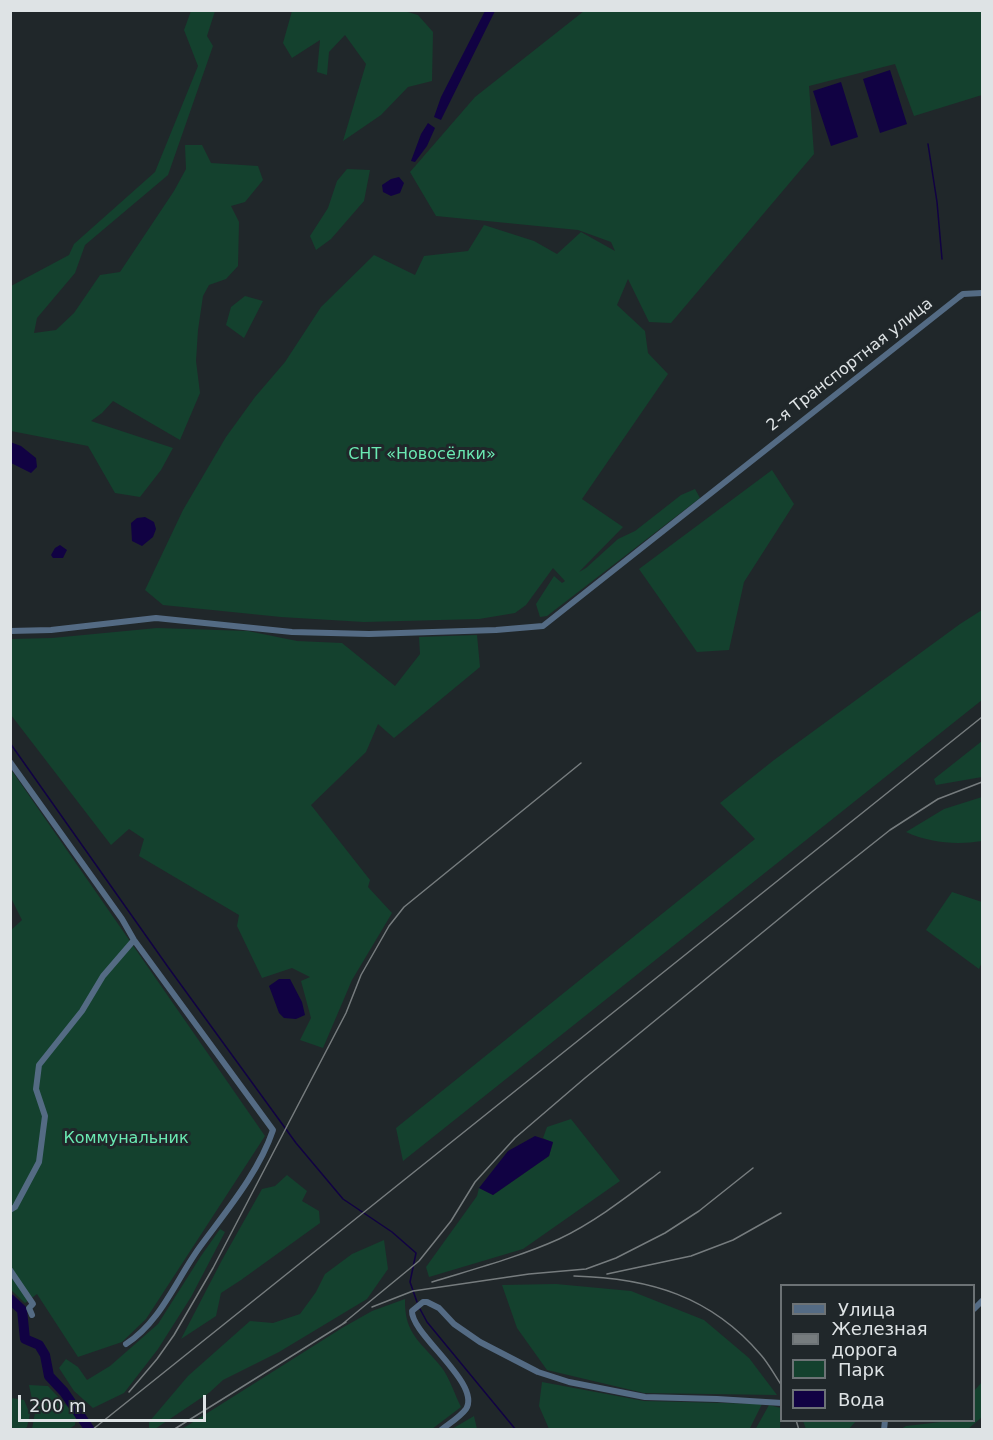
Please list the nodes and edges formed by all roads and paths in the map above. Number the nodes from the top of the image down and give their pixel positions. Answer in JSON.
{"nodes":[{"id":1,"x":982,"y":293,"type":"edge"},
{"id":2,"x":10,"y":631,"type":"edge"},
{"id":3,"x":10,"y":762,"type":"edge"},
{"id":4,"x":134,"y":940,"type":"junction"},
{"id":5,"x":10,"y":1210,"type":"edge"},
{"id":6,"x":10,"y":1270,"type":"edge"},
{"id":7,"x":32,"y":1315,"type":"dead end"},
{"id":8,"x":126,"y":1344,"type":"dead end"},
{"id":9,"x":780,"y":1403,"type":"edge"},
{"id":10,"x":441,"y":1430,"type":"edge"}],
"edges":[{"from":1,"to":2,"type":"street","name":"2-я Транспортная улица"},
{"from":3,"to":4,"type":"street"},
{"from":4,"to":5,"type":"street"},
{"from":4,"to":8,"type":"street"},
{"from":6,"to":7,"type":"street"},
{"from":9,"to":10,"type":"street"}]}
